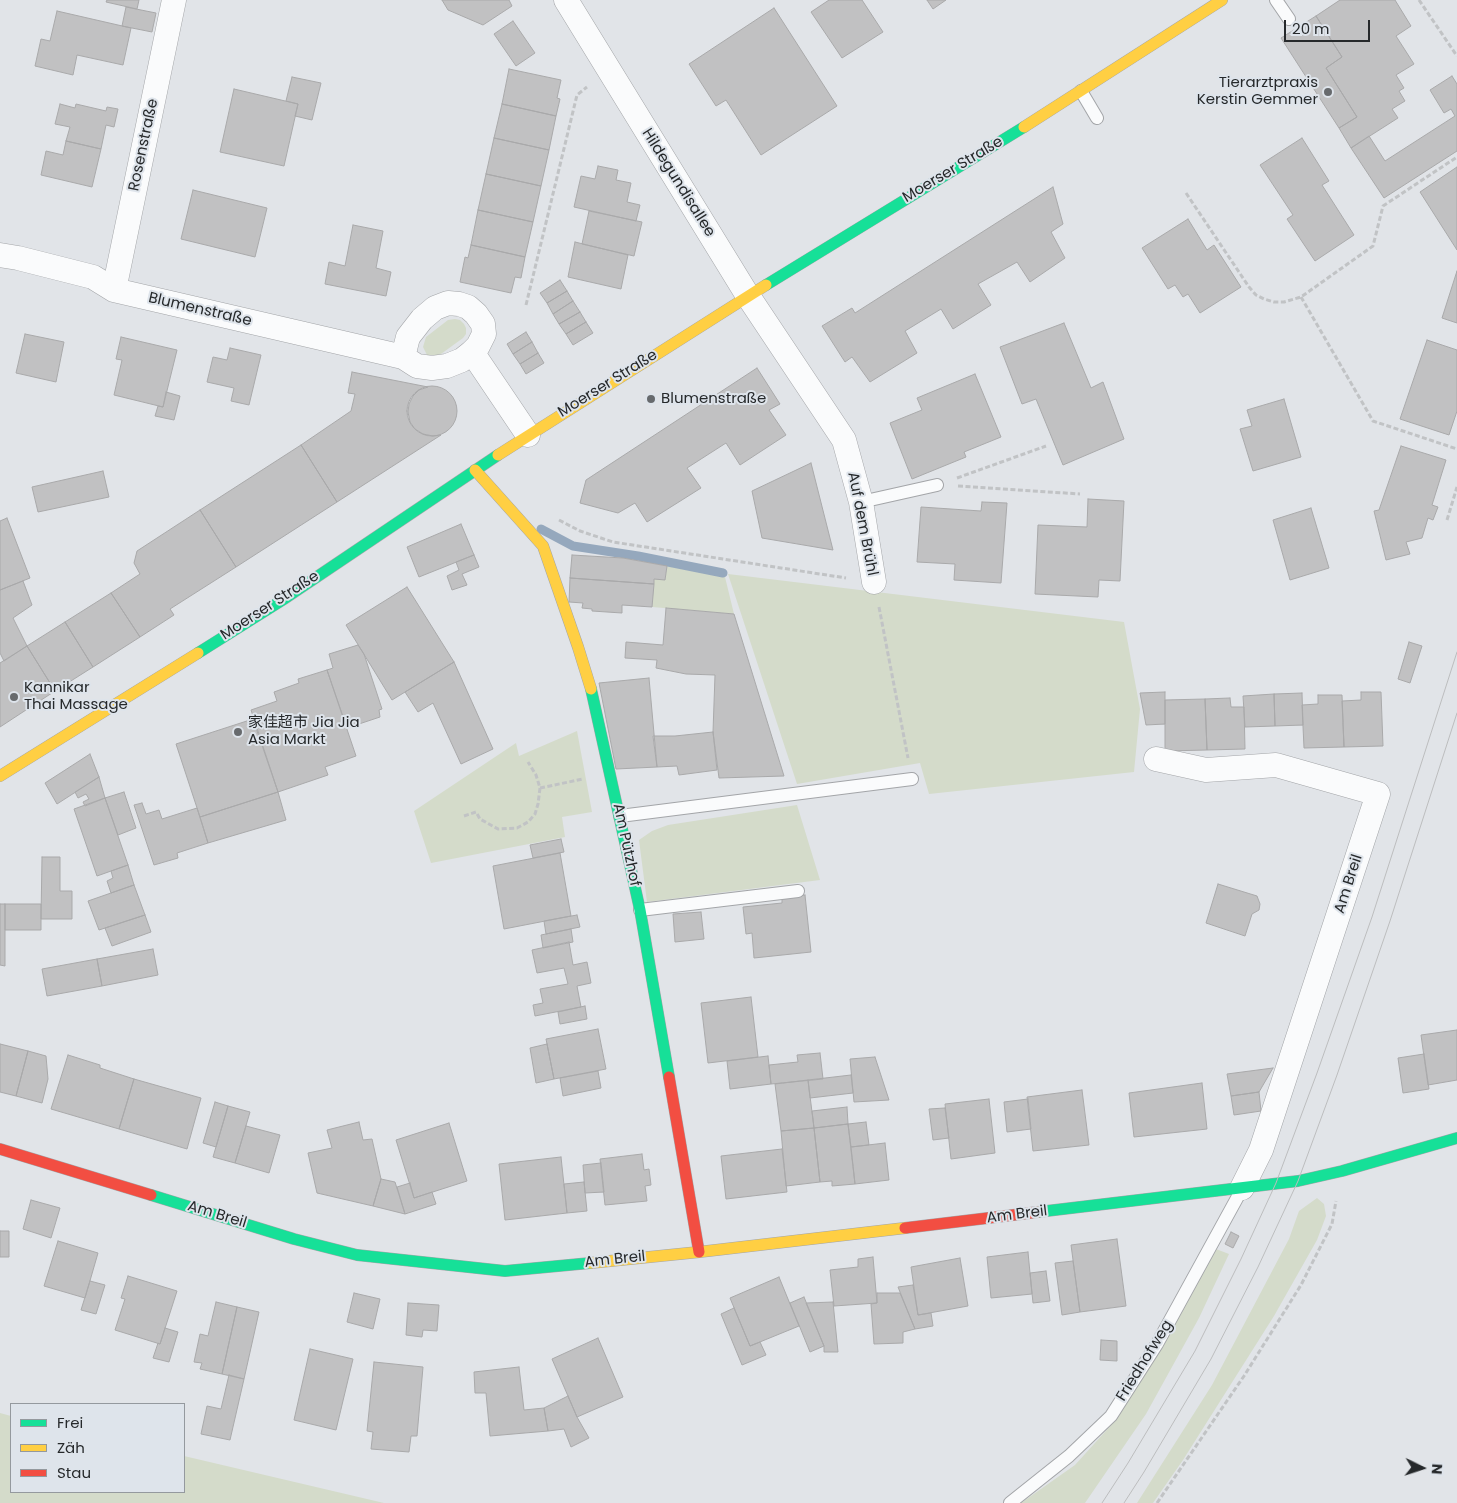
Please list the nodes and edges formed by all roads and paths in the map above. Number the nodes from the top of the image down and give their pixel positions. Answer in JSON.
{"nodes":[{"id":1,"x":174,"y":0,"type":"edge"},
{"id":2,"x":566,"y":0,"type":"edge"},
{"id":3,"x":1222,"y":0,"type":"edge"},
{"id":4,"x":1276,"y":0,"type":"edge"},
{"id":5,"x":1419,"y":0,"type":"edge"},
{"id":6,"x":1289,"y":19,"type":"dead end"},
{"id":7,"x":1457,"y":56,"type":"edge"},
{"id":8,"x":609,"y":70,"type":"junction"},
{"id":9,"x":1081,"y":91,"type":"junction"},
{"id":10,"x":1097,"y":118,"type":"dead end"},
{"id":11,"x":1457,"y":157,"type":"edge"},
{"id":12,"x":1186,"y":192,"type":"dead end"},
{"id":13,"x":0,"y":255,"type":"edge"},
{"id":14,"x":114,"y":290,"type":"junction"},
{"id":15,"x":748,"y":296,"type":"junction"},
{"id":16,"x":1301,"y":296,"type":"junction"},
{"id":17,"x":526,"y":305,"type":"dead end"},
{"id":18,"x":472,"y":352,"type":"junction"},
{"id":19,"x":403,"y":357,"type":"junction"},
{"id":20,"x":528,"y":435,"type":"junction"},
{"id":21,"x":1046,"y":446,"type":"dead end"},
{"id":22,"x":1457,"y":449,"type":"edge"},
{"id":23,"x":475,"y":470,"type":"junction"},
{"id":24,"x":937,"y":485,"type":"junction"},
{"id":25,"x":1457,"y":488,"type":"edge"},
{"id":26,"x":1080,"y":494,"type":"dead end"},
{"id":27,"x":861,"y":502,"type":"junction"},
{"id":28,"x":557,"y":518,"type":"dead end"},
{"id":29,"x":1446,"y":520,"type":"dead end"},
{"id":30,"x":874,"y":582,"type":"junction"},
{"id":31,"x":1156,"y":759,"type":"dead end"},
{"id":32,"x":528,"y":762,"type":"dead end"},
{"id":33,"x":610,"y":774,"type":"junction"},
{"id":34,"x":0,"y":776,"type":"edge"},
{"id":35,"x":912,"y":779,"type":"joint"},
{"id":36,"x":540,"y":788,"type":"junction"},
{"id":37,"x":464,"y":816,"type":"dead end"},
{"id":38,"x":620,"y":816,"type":"junction"},
{"id":39,"x":798,"y":891,"type":"dead end"},
{"id":40,"x":640,"y":910,"type":"junction"},
{"id":41,"x":1457,"y":1138,"type":"edge"},
{"id":42,"x":0,"y":1149,"type":"edge"},
{"id":43,"x":1342,"y":1171,"type":"junction"},
{"id":44,"x":1242,"y":1188,"type":"junction"},
{"id":45,"x":698,"y":1252,"type":"junction"},
{"id":46,"x":1010,"y":1503,"type":"edge"},
{"id":47,"x":1157,"y":1503,"type":"edge"}],
"edges":[{"from":1,"to":14,"type":"street","name":"Rosenstraße"},
{"from":2,"to":8,"type":"street","name":"Hildegundisallee"},
{"from":3,"to":9,"type":"street","name":"Moerser Straße"},
{"from":4,"to":6,"type":"lane"},
{"from":5,"to":7,"type":"path"},
{"from":8,"to":15,"type":"street","name":"Hildegundisallee"},
{"from":8,"to":17,"type":"path"},
{"from":9,"to":10,"type":"lane"},
{"from":9,"to":15,"type":"street","name":"Moerser Straße"},
{"from":11,"to":16,"type":"path"},
{"from":12,"to":16,"type":"path"},
{"from":13,"to":14,"type":"street","name":"Blumenstraße"},
{"from":14,"to":19,"type":"street","name":"Blumenstraße"},
{"from":15,"to":20,"type":"street","name":"Moerser Straße"},
{"from":15,"to":27,"type":"street","name":"Auf dem Brühl"},
{"from":16,"to":22,"type":"path"},
{"from":18,"to":19,"type":"street","name":"Blumenstraße"},
{"from":18,"to":19,"type":"street"},
{"from":18,"to":20,"type":"street"},
{"from":20,"to":23,"type":"street","name":"Moerser Straße"},
{"from":21,"to":24,"type":"path"},
{"from":23,"to":33,"type":"street","name":"Am Pützhof"},
{"from":23,"to":34,"type":"street","name":"Moerser Straße"},
{"from":24,"to":26,"type":"path"},
{"from":24,"to":27,"type":"lane"},
{"from":25,"to":29,"type":"path"},
{"from":27,"to":30,"type":"street","name":"Auf dem Brühl"},
{"from":28,"to":30,"type":"path"},
{"from":30,"to":35,"type":"path","name":"Auf dem Brühl"},
{"from":31,"to":44,"type":"street","name":"Am Breil"},
{"from":32,"to":36,"type":"path"},
{"from":33,"to":36,"type":"path"},
{"from":33,"to":38,"type":"street","name":"Am Pützhof"},
{"from":35,"to":38,"type":"lane"},
{"from":36,"to":37,"type":"path"},
{"from":38,"to":40,"type":"street","name":"Am Pützhof"},
{"from":39,"to":40,"type":"lane"},
{"from":40,"to":45,"type":"street","name":"Am Pützhof"},
{"from":41,"to":43,"type":"street","name":"Am Breil"},
{"from":42,"to":45,"type":"street","name":"Am Breil"},
{"from":43,"to":44,"type":"street","name":"Am Breil"},
{"from":43,"to":47,"type":"path"},
{"from":44,"to":45,"type":"street","name":"Am Breil"},
{"from":44,"to":46,"type":"lane","name":"Friedhofweg"}]}
